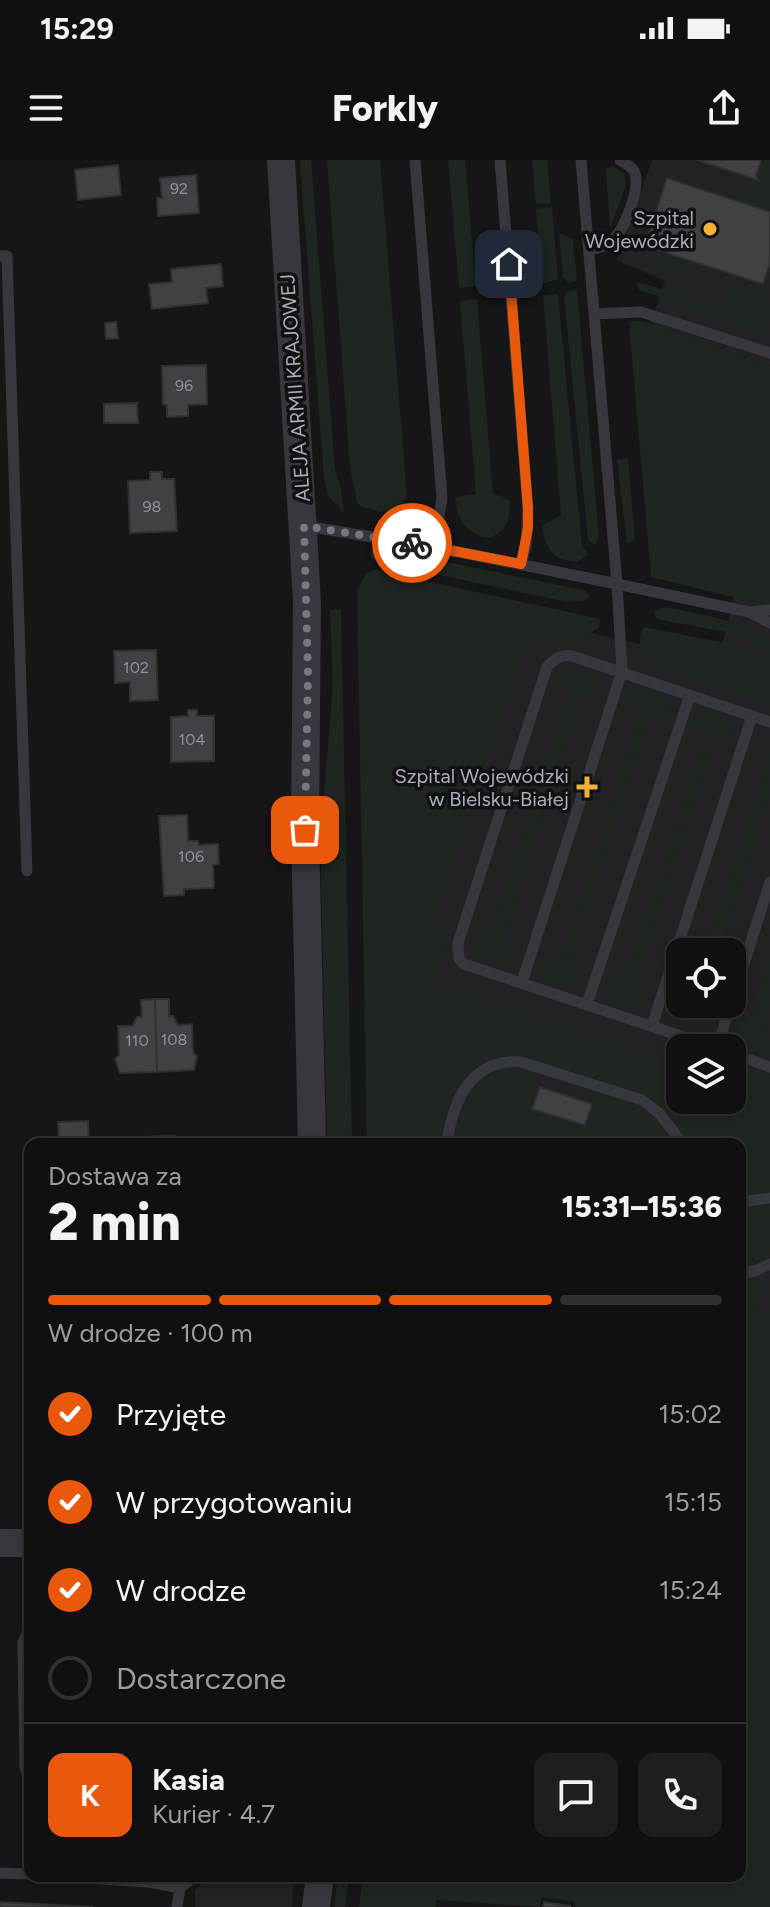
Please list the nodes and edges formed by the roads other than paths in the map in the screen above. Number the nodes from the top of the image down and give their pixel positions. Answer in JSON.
{"nodes":[{"id":1,"x":281,"y":160,"type":"edge"},
{"id":2,"x":415,"y":160,"type":"edge"},
{"id":3,"x":500,"y":160,"type":"edge"},
{"id":4,"x":581,"y":160,"type":"edge"},
{"id":5,"x":620,"y":160,"type":"edge"},
{"id":6,"x":589,"y":250,"type":"junction"},
{"id":7,"x":0,"y":256,"type":"edge"},
{"id":8,"x":594,"y":314,"type":"junction"},
{"id":9,"x":770,"y":353,"type":"edge"},
{"id":10,"x":304,"y":526,"type":"junction"},
{"id":11,"x":434,"y":547,"type":"junction"},
{"id":12,"x":521,"y":564,"type":"junction"},
{"id":13,"x":617,"y":584,"type":"junction"},
{"id":14,"x":770,"y":610,"type":"edge"},
{"id":15,"x":749,"y":612,"type":"junction"},
{"id":16,"x":770,"y":623,"type":"edge"},
{"id":17,"x":622,"y":671,"type":"junction"},
{"id":18,"x":690,"y":695,"type":"junction"},
{"id":19,"x":752,"y":716,"type":"junction"},
{"id":20,"x":770,"y":722,"type":"edge"},
{"id":21,"x":27,"y":871,"type":"dead end"},
{"id":22,"x":770,"y":882,"type":"edge"},
{"id":23,"x":746,"y":958,"type":"edge"},
{"id":24,"x":522,"y":982,"type":"junction"},
{"id":25,"x":587,"y":1004,"type":"junction"},
{"id":26,"x":652,"y":1026,"type":"junction"},
{"id":27,"x":676,"y":1034,"type":"edge"},
{"id":28,"x":746,"y":1058,"type":"edge"},
{"id":29,"x":770,"y":1067,"type":"edge"},
{"id":30,"x":312,"y":1138,"type":"edge"},
{"id":31,"x":449,"y":1138,"type":"edge"},
{"id":32,"x":678,"y":1138,"type":"edge"},
{"id":33,"x":770,"y":1198,"type":"edge"},
{"id":34,"x":746,"y":1201,"type":"edge"},
{"id":35,"x":770,"y":1264,"type":"edge"},
{"id":36,"x":746,"y":1273,"type":"edge"},
{"id":37,"x":0,"y":1543,"type":"edge"},
{"id":38,"x":24,"y":1543,"type":"edge"},
{"id":39,"x":24,"y":1640,"type":"edge"},
{"id":40,"x":24,"y":1705,"type":"edge"},
{"id":41,"x":0,"y":1873,"type":"edge"},
{"id":42,"x":24,"y":1874,"type":"edge"},
{"id":43,"x":148,"y":1882,"type":"edge"},
{"id":44,"x":188,"y":1882,"type":"edge"},
{"id":45,"x":319,"y":1882,"type":"edge"},
{"id":46,"x":180,"y":1888,"type":"junction"},
{"id":47,"x":177,"y":1907,"type":"edge"},
{"id":48,"x":316,"y":1907,"type":"edge"}],
"edges":[{"from":1,"to":10,"type":"street","name":"ALEJA ARMII KRAJOWEJ"},
{"from":2,"to":11,"type":"lane"},
{"from":3,"to":12,"type":"lane"},
{"from":4,"to":6,"type":"lane"},
{"from":5,"to":6,"type":"lane"},
{"from":6,"to":8,"type":"lane"},
{"from":7,"to":21,"type":"lane"},
{"from":8,"to":9,"type":"lane"},
{"from":8,"to":13,"type":"lane"},
{"from":10,"to":11,"type":"lane"},
{"from":10,"to":30,"type":"street","name":"ALEJA ARMII KRAJOWEJ"},
{"from":11,"to":12,"type":"lane"},
{"from":12,"to":13,"type":"lane"},
{"from":13,"to":15,"type":"lane"},
{"from":13,"to":17,"type":"lane"},
{"from":14,"to":15,"type":"lane"},
{"from":15,"to":16,"type":"lane"},
{"from":17,"to":18,"type":"lane"},
{"from":17,"to":24,"type":"lane"},
{"from":17,"to":24,"type":"lane"},
{"from":18,"to":19,"type":"lane"},
{"from":18,"to":25,"type":"lane"},
{"from":19,"to":20,"type":"lane"},
{"from":19,"to":26,"type":"lane"},
{"from":22,"to":23,"type":"lane"},
{"from":24,"to":25,"type":"lane"},
{"from":25,"to":26,"type":"lane"},
{"from":26,"to":27,"type":"lane"},
{"from":28,"to":29,"type":"lane"},
{"from":31,"to":32,"type":"lane"},
{"from":33,"to":34,"type":"lane"},
{"from":35,"to":36,"type":"lane"},
{"from":37,"to":38,"type":"street"},
{"from":39,"to":40,"type":"lane"},
{"from":41,"to":42,"type":"lane"},
{"from":43,"to":46,"type":"lane"},
{"from":44,"to":46,"type":"lane"},
{"from":45,"to":48,"type":"street"},
{"from":46,"to":47,"type":"lane"}]}
